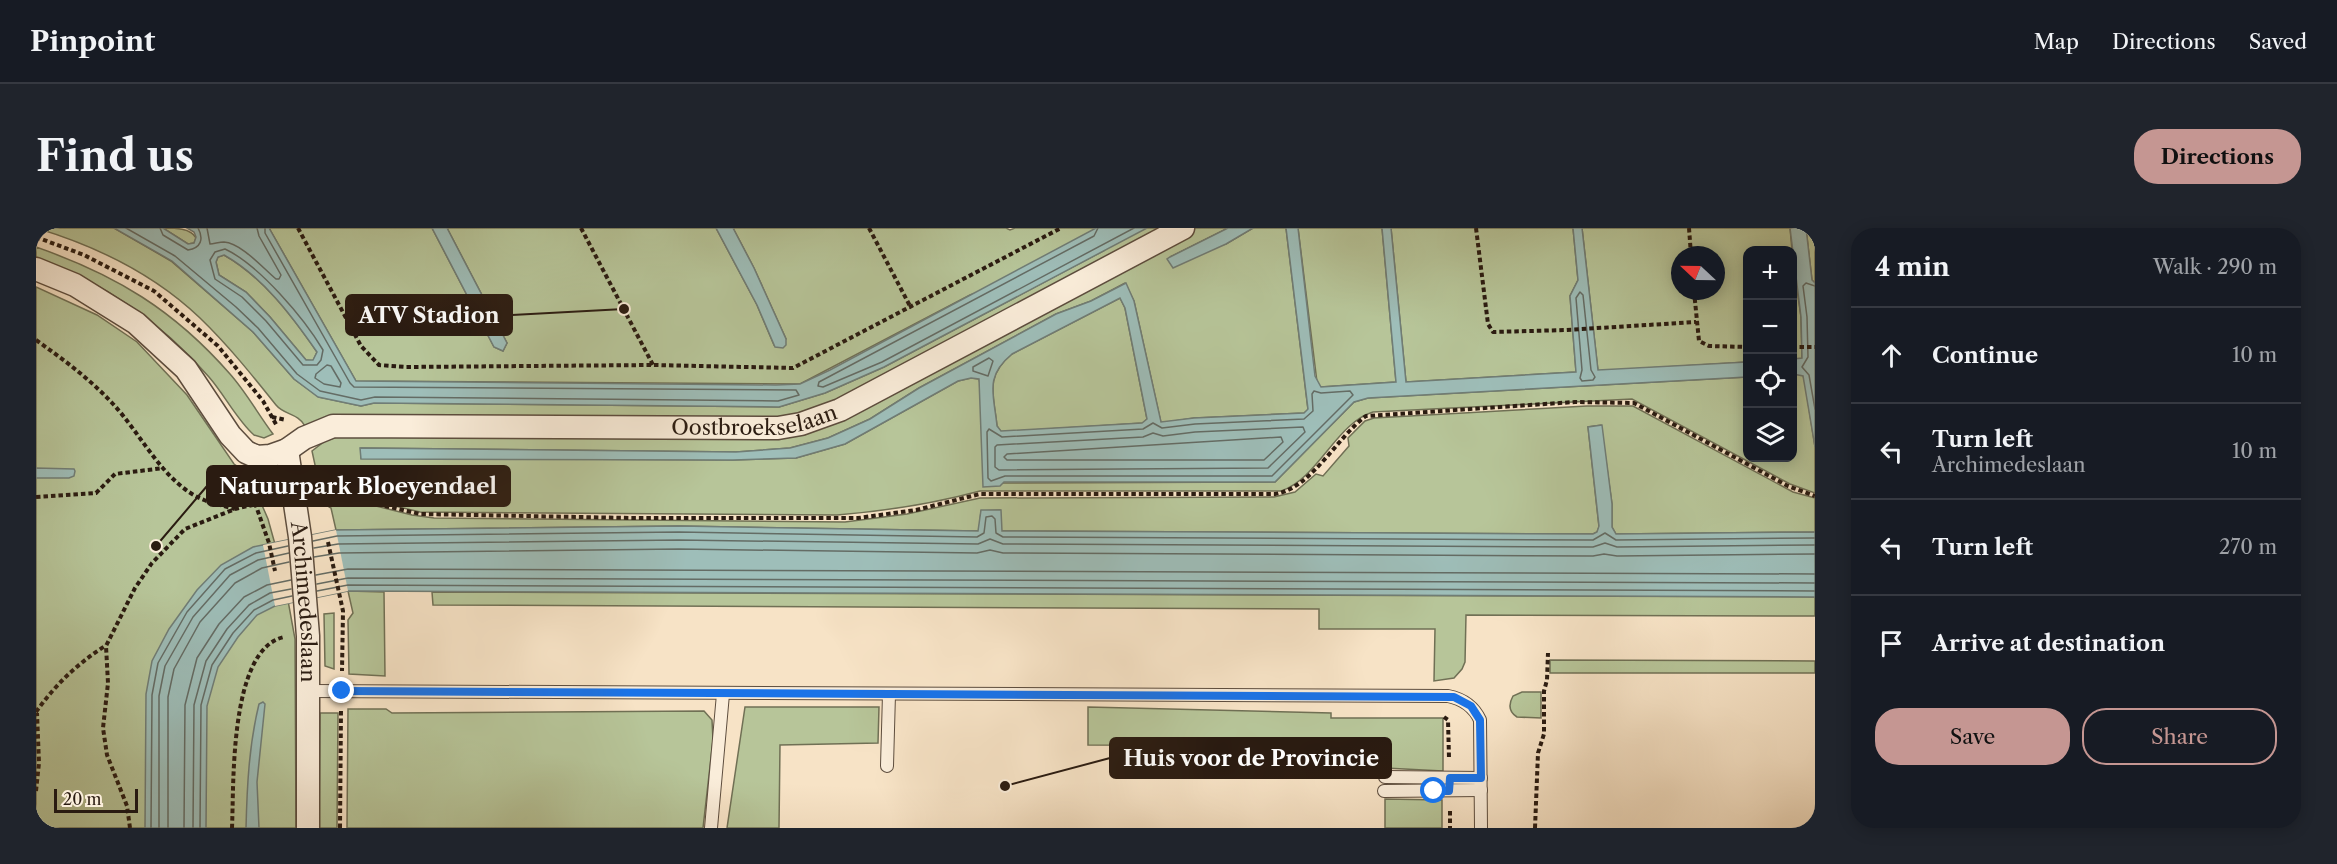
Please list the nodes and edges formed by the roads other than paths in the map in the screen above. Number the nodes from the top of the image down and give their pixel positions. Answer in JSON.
{"nodes":[{"id":1,"x":1183,"y":228,"type":"edge"},
{"id":2,"x":36,"y":269,"type":"edge"},
{"id":3,"x":287,"y":450,"type":"junction"},
{"id":4,"x":309,"y":691,"type":"junction"},
{"id":5,"x":723,"y":694,"type":"junction"},
{"id":6,"x":889,"y":694,"type":"junction"},
{"id":7,"x":887,"y":766,"type":"dead end"},
{"id":8,"x":1385,"y":777,"type":"dead end"},
{"id":9,"x":1481,"y":784,"type":"junction"},
{"id":10,"x":1450,"y":785,"type":"junction"},
{"id":11,"x":1384,"y":791,"type":"dead end"},
{"id":12,"x":308,"y":828,"type":"edge"},
{"id":13,"x":711,"y":828,"type":"edge"},
{"id":14,"x":1481,"y":828,"type":"edge"}],
"edges":[{"from":1,"to":3,"type":"street","name":"Oostbroekselaan"},
{"from":2,"to":3,"type":"street"},
{"from":3,"to":4,"type":"street","name":"Archimedeslaan"},
{"from":4,"to":5,"type":"lane"},
{"from":4,"to":12,"type":"street","name":"Archimedeslaan"},
{"from":5,"to":6,"type":"lane"},
{"from":5,"to":13,"type":"lane"},
{"from":6,"to":7,"type":"lane"},
{"from":6,"to":9,"type":"lane"},
{"from":8,"to":10,"type":"lane"},
{"from":9,"to":10,"type":"lane"},
{"from":9,"to":14,"type":"lane"},
{"from":10,"to":11,"type":"lane"}]}
